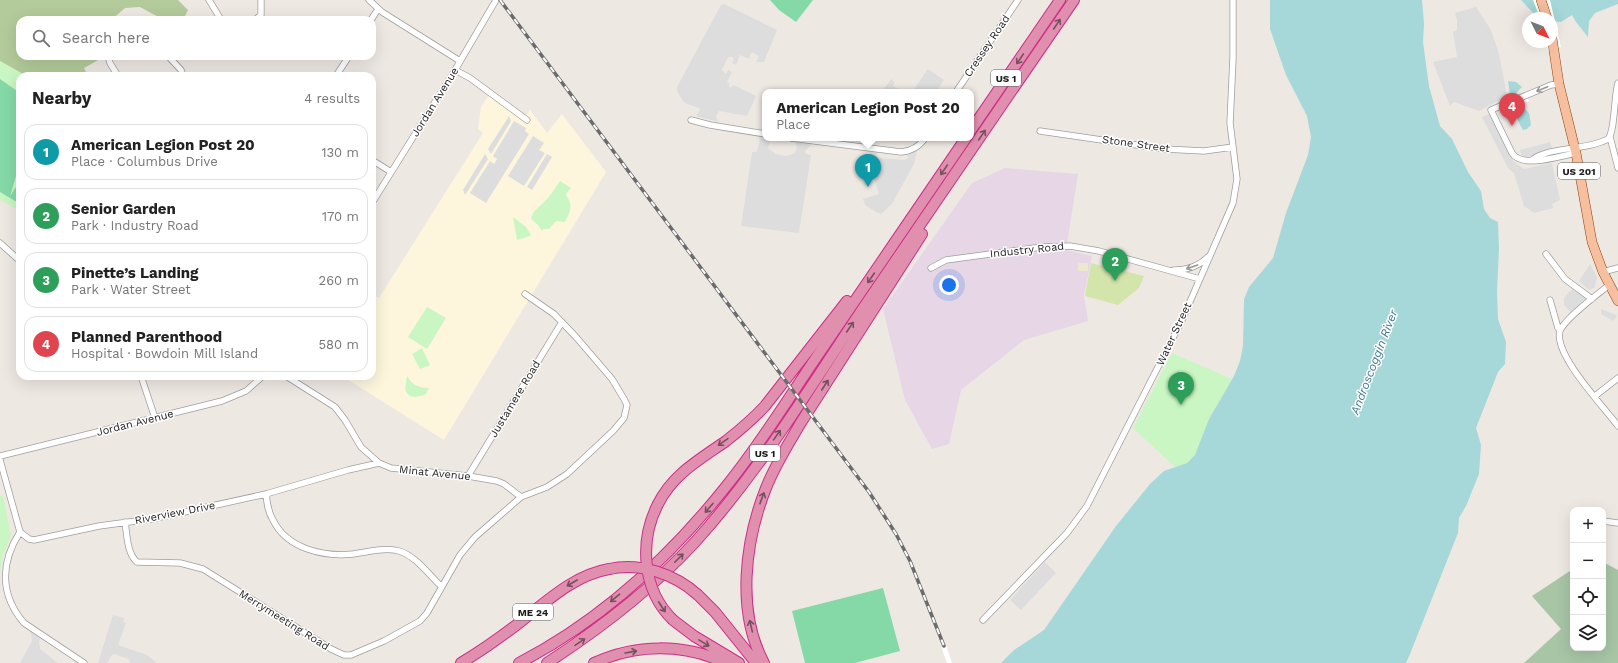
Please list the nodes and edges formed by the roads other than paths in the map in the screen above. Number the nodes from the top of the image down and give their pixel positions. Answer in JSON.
{"nodes":[{"id":1,"x":209,"y":0,"type":"edge"},
{"id":2,"x":261,"y":0,"type":"edge"},
{"id":3,"x":369,"y":0,"type":"edge"},
{"id":4,"x":496,"y":0,"type":"edge"},
{"id":5,"x":1018,"y":0,"type":"edge"},
{"id":6,"x":1052,"y":0,"type":"edge"},
{"id":7,"x":1060,"y":0,"type":"edge"},
{"id":8,"x":1074,"y":0,"type":"edge"},
{"id":9,"x":1233,"y":0,"type":"edge"},
{"id":10,"x":1541,"y":0,"type":"edge"},
{"id":11,"x":378,"y":9,"type":"junction"},
{"id":12,"x":1545,"y":12,"type":"edge"},
{"id":13,"x":219,"y":16,"type":"edge"},
{"id":14,"x":260,"y":16,"type":"edge"},
{"id":15,"x":374,"y":16,"type":"edge"},
{"id":16,"x":1042,"y":26,"type":"junction"},
{"id":17,"x":1554,"y":48,"type":"edge"},
{"id":18,"x":109,"y":60,"type":"edge"},
{"id":19,"x":172,"y":60,"type":"edge"},
{"id":20,"x":346,"y":60,"type":"edge"},
{"id":21,"x":460,"y":61,"type":"junction"},
{"id":22,"x":455,"y":70,"type":"junction"},
{"id":23,"x":115,"y":72,"type":"edge"},
{"id":24,"x":182,"y":72,"type":"edge"},
{"id":25,"x":339,"y":72,"type":"edge"},
{"id":26,"x":1618,"y":83,"type":"edge"},
{"id":27,"x":1559,"y":84,"type":"junction"},
{"id":28,"x":958,"y":89,"type":"edge"},
{"id":29,"x":528,"y":120,"type":"dead end"},
{"id":30,"x":691,"y":120,"type":"dead end"},
{"id":31,"x":974,"y":126,"type":"edge"},
{"id":32,"x":1040,"y":130,"type":"dead end"},
{"id":33,"x":762,"y":134,"type":"edge"},
{"id":34,"x":1610,"y":137,"type":"junction"},
{"id":35,"x":815,"y":141,"type":"edge"},
{"id":36,"x":923,"y":141,"type":"edge"},
{"id":37,"x":964,"y":141,"type":"edge"},
{"id":38,"x":1233,"y":147,"type":"junction"},
{"id":39,"x":1575,"y":150,"type":"junction"},
{"id":40,"x":376,"y":163,"type":"edge"},
{"id":41,"x":1618,"y":168,"type":"edge"},
{"id":42,"x":391,"y":172,"type":"junction"},
{"id":43,"x":376,"y":196,"type":"edge"},
{"id":44,"x":936,"y":202,"type":"junction"},
{"id":45,"x":0,"y":243,"type":"edge"},
{"id":46,"x":1546,"y":254,"type":"dead end"},
{"id":47,"x":1210,"y":256,"type":"junction"},
{"id":48,"x":16,"y":257,"type":"edge"},
{"id":49,"x":931,"y":268,"type":"dead end"},
{"id":50,"x":1618,"y":268,"type":"edge"},
{"id":51,"x":1171,"y":270,"type":"junction"},
{"id":52,"x":1603,"y":272,"type":"junction"},
{"id":53,"x":1200,"y":279,"type":"junction"},
{"id":54,"x":1609,"y":285,"type":"junction"},
{"id":55,"x":862,"y":290,"type":"junction"},
{"id":56,"x":525,"y":294,"type":"dead end"},
{"id":57,"x":1592,"y":299,"type":"junction"},
{"id":58,"x":1550,"y":300,"type":"dead end"},
{"id":59,"x":1618,"y":301,"type":"edge"},
{"id":60,"x":562,"y":322,"type":"junction"},
{"id":61,"x":1560,"y":330,"type":"junction"},
{"id":62,"x":1618,"y":378,"type":"edge"},
{"id":63,"x":142,"y":380,"type":"edge"},
{"id":64,"x":258,"y":380,"type":"edge"},
{"id":65,"x":292,"y":380,"type":"edge"},
{"id":66,"x":1595,"y":396,"type":"junction"},
{"id":67,"x":155,"y":418,"type":"junction"},
{"id":68,"x":1618,"y":426,"type":"edge"},
{"id":69,"x":0,"y":456,"type":"edge"},
{"id":70,"x":0,"y":460,"type":"edge"},
{"id":71,"x":379,"y":463,"type":"junction"},
{"id":72,"x":468,"y":476,"type":"junction"},
{"id":73,"x":266,"y":494,"type":"junction"},
{"id":74,"x":521,"y":497,"type":"junction"},
{"id":75,"x":1606,"y":521,"type":"edge"},
{"id":76,"x":125,"y":522,"type":"junction"},
{"id":77,"x":1618,"y":523,"type":"edge"},
{"id":78,"x":20,"y":532,"type":"junction"},
{"id":79,"x":441,"y":586,"type":"junction"},
{"id":80,"x":983,"y":620,"type":"dead end"},
{"id":81,"x":84,"y":663,"type":"edge"},
{"id":82,"x":461,"y":663,"type":"edge"},
{"id":83,"x":519,"y":663,"type":"edge"},
{"id":84,"x":547,"y":663,"type":"edge"},
{"id":85,"x":594,"y":663,"type":"edge"},
{"id":86,"x":724,"y":663,"type":"edge"},
{"id":87,"x":739,"y":663,"type":"edge"},
{"id":88,"x":756,"y":663,"type":"edge"},
{"id":89,"x":764,"y":663,"type":"edge"}],
"edges":[{"from":1,"to":13,"type":"street"},
{"from":2,"to":14,"type":"street"},
{"from":3,"to":11,"type":"street"},
{"from":4,"to":21,"type":"street","name":"Jordan Avenue"},
{"from":5,"to":28,"type":"street","name":"Cressey Road"},
{"from":6,"to":16,"type":"highway"},
{"from":7,"to":16,"type":"highway","number":"US 1"},
{"from":44,"to":8,"type":"highway","number":"US 1","one_way":true},
{"from":9,"to":38,"type":"street","name":"Water Street"},
{"from":10,"to":12,"type":"main road"},
{"from":11,"to":15,"type":"street"},
{"from":11,"to":21,"type":"street"},
{"from":16,"to":31,"type":"highway","number":"US 1","one_way":true},
{"from":17,"to":27,"type":"main road","number":"US 201"},
{"from":18,"to":23,"type":"street"},
{"from":19,"to":24,"type":"street"},
{"from":20,"to":25,"type":"street"},
{"from":21,"to":22,"type":"street","name":"Jordan Avenue"},
{"from":22,"to":29,"type":"street"},
{"from":22,"to":42,"type":"street","name":"Jordan Avenue"},
{"from":26,"to":34,"type":"street"},
{"from":27,"to":39,"type":"main road","number":"US 201"},
{"from":27,"to":39,"type":"street","one_way":true},
{"from":30,"to":33,"type":"street"},
{"from":32,"to":38,"type":"street","name":"Stone Street"},
{"from":34,"to":39,"type":"street"},
{"from":34,"to":41,"type":"street"},
{"from":35,"to":36,"type":"street"},
{"from":37,"to":55,"type":"highway","number":"US 1","one_way":true},
{"from":38,"to":47,"type":"street","name":"Water Street"},
{"from":39,"to":52,"type":"main road","number":"US 201"},
{"from":40,"to":42,"type":"street"},
{"from":42,"to":43,"type":"street","name":"Jordan Avenue"},
{"from":84,"to":44,"type":"highway","number":"US 1","one_way":true},
{"from":89,"to":44,"type":"highway","one_way":true},
{"from":45,"to":48,"type":"street"},
{"from":46,"to":57,"type":"street"},
{"from":47,"to":51,"type":"street","name":"Industry Road","one_way":true},
{"from":47,"to":53,"type":"street","name":"Water Street"},
{"from":49,"to":51,"type":"street","name":"Industry Road"},
{"from":50,"to":52,"type":"street"},
{"from":51,"to":53,"type":"street","name":"Industry Road"},
{"from":52,"to":54,"type":"main road","number":"US 201"},
{"from":53,"to":80,"type":"street","name":"Water Street"},
{"from":54,"to":57,"type":"street"},
{"from":54,"to":59,"type":"main road","number":"US 201"},
{"from":55,"to":83,"type":"highway","number":"US 1","one_way":true},
{"from":55,"to":87,"type":"highway","one_way":true,"bridge":true},
{"from":56,"to":60,"type":"street","name":"Merrymeeting Road"},
{"from":57,"to":61,"type":"street"},
{"from":58,"to":61,"type":"street"},
{"from":60,"to":72,"type":"street","name":"Justamere Road"},
{"from":60,"to":74,"type":"street","name":"Merrymeeting Road"},
{"from":61,"to":66,"type":"street"},
{"from":62,"to":66,"type":"street"},
{"from":63,"to":67,"type":"street"},
{"from":64,"to":67,"type":"street","name":"Jordan Avenue"},
{"from":65,"to":71,"type":"street","name":"Minat Avenue"},
{"from":66,"to":68,"type":"street"},
{"from":67,"to":69,"type":"street","name":"Jordan Avenue"},
{"from":70,"to":78,"type":"street"},
{"from":71,"to":72,"type":"street","name":"Minat Avenue"},
{"from":71,"to":73,"type":"street","name":"Riverview Drive"},
{"from":72,"to":74,"type":"street","name":"Minat Avenue"},
{"from":73,"to":76,"type":"street","name":"Riverview Drive"},
{"from":73,"to":79,"type":"street"},
{"from":74,"to":79,"type":"street","name":"Merrymeeting Road"},
{"from":75,"to":77,"type":"street"},
{"from":76,"to":78,"type":"street","name":"Riverview Drive"},
{"from":76,"to":79,"type":"street","name":"Merrymeeting Road"},
{"from":78,"to":81,"type":"street"},
{"from":88,"to":82,"type":"highway","number":"ME 24","one_way":true,"bridge":true},
{"from":85,"to":86,"type":"highway","one_way":true}]}
